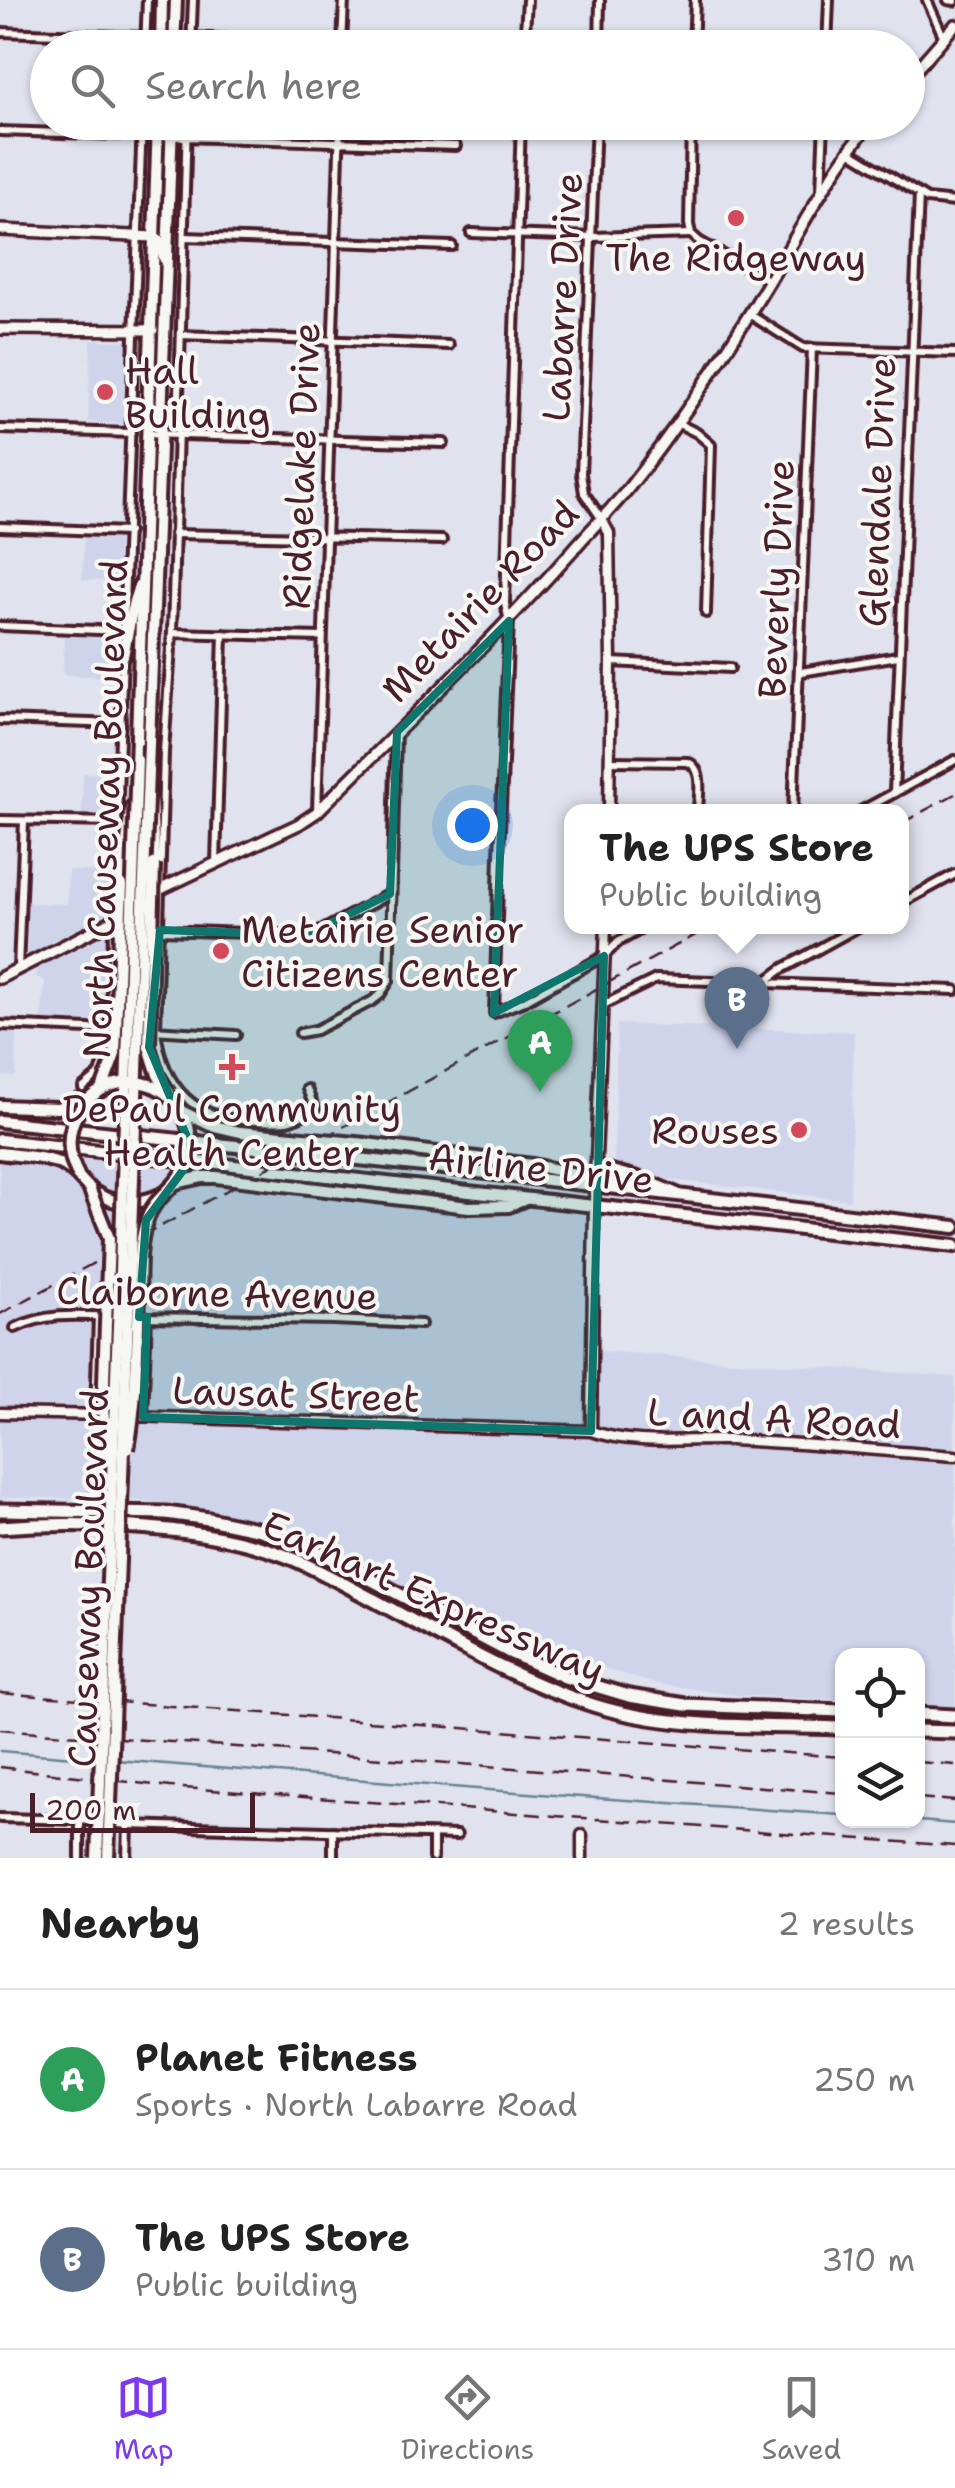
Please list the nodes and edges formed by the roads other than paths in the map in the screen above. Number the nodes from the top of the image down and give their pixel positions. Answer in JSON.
{"nodes":[{"id":1,"x":147,"y":0,"type":"edge"},
{"id":2,"x":162,"y":0,"type":"edge"},
{"id":3,"x":176,"y":0,"type":"edge"},
{"id":4,"x":193,"y":0,"type":"edge"},
{"id":5,"x":344,"y":0,"type":"edge"},
{"id":6,"x":527,"y":0,"type":"edge"},
{"id":7,"x":600,"y":0,"type":"edge"},
{"id":8,"x":695,"y":0,"type":"edge"},
{"id":9,"x":830,"y":0,"type":"edge"},
{"id":10,"x":926,"y":0,"type":"edge"},
{"id":11,"x":955,"y":25,"type":"edge"},
{"id":12,"x":146,"y":30,"type":"edge"},
{"id":13,"x":161,"y":30,"type":"edge"},
{"id":14,"x":175,"y":30,"type":"edge"},
{"id":15,"x":191,"y":30,"type":"edge"},
{"id":16,"x":343,"y":30,"type":"edge"},
{"id":17,"x":525,"y":30,"type":"edge"},
{"id":18,"x":599,"y":30,"type":"edge"},
{"id":19,"x":694,"y":30,"type":"edge"},
{"id":20,"x":828,"y":30,"type":"edge"},
{"id":21,"x":0,"y":32,"type":"edge"},
{"id":22,"x":30,"y":33,"type":"edge"},
{"id":23,"x":944,"y":38,"type":"junction"},
{"id":24,"x":925,"y":60,"type":"edge"},
{"id":25,"x":0,"y":130,"type":"edge"},
{"id":26,"x":30,"y":131,"type":"edge"},
{"id":27,"x":141,"y":140,"type":"edge"},
{"id":28,"x":158,"y":140,"type":"edge"},
{"id":29,"x":171,"y":140,"type":"edge"},
{"id":30,"x":186,"y":140,"type":"edge"},
{"id":31,"x":262,"y":140,"type":"edge"},
{"id":32,"x":339,"y":140,"type":"edge"},
{"id":33,"x":521,"y":140,"type":"edge"},
{"id":34,"x":596,"y":140,"type":"edge"},
{"id":35,"x":691,"y":140,"type":"edge"},
{"id":36,"x":823,"y":140,"type":"edge"},
{"id":37,"x":856,"y":140,"type":"edge"},
{"id":38,"x":339,"y":143,"type":"junction"},
{"id":39,"x":456,"y":146,"type":"dead end"},
{"id":40,"x":848,"y":150,"type":"junction"},
{"id":41,"x":821,"y":192,"type":"junction"},
{"id":42,"x":919,"y":194,"type":"junction"},
{"id":43,"x":955,"y":202,"type":"edge"},
{"id":44,"x":0,"y":230,"type":"edge"},
{"id":45,"x":472,"y":233,"type":"dead end"},
{"id":46,"x":691,"y":234,"type":"junction"},
{"id":47,"x":138,"y":236,"type":"junction"},
{"id":48,"x":518,"y":236,"type":"junction"},
{"id":49,"x":154,"y":237,"type":"junction"},
{"id":50,"x":184,"y":237,"type":"junction"},
{"id":51,"x":593,"y":238,"type":"junction"},
{"id":52,"x":336,"y":242,"type":"junction"},
{"id":53,"x":452,"y":246,"type":"dead end"},
{"id":54,"x":166,"y":271,"type":"junction"},
{"id":55,"x":770,"y":281,"type":"junction"},
{"id":56,"x":164,"y":312,"type":"junction"},
{"id":57,"x":749,"y":314,"type":"junction"},
{"id":58,"x":0,"y":329,"type":"edge"},
{"id":59,"x":134,"y":331,"type":"junction"},
{"id":60,"x":151,"y":331,"type":"junction"},
{"id":61,"x":180,"y":335,"type":"junction"},
{"id":62,"x":333,"y":341,"type":"junction"},
{"id":63,"x":449,"y":345,"type":"dead end"},
{"id":64,"x":812,"y":348,"type":"junction"},
{"id":65,"x":911,"y":350,"type":"junction"},
{"id":66,"x":955,"y":353,"type":"edge"},
{"id":67,"x":676,"y":422,"type":"junction"},
{"id":68,"x":0,"y":429,"type":"edge"},
{"id":69,"x":131,"y":433,"type":"junction"},
{"id":70,"x":154,"y":434,"type":"junction"},
{"id":71,"x":177,"y":435,"type":"junction"},
{"id":72,"x":330,"y":439,"type":"junction"},
{"id":73,"x":444,"y":443,"type":"dead end"},
{"id":74,"x":601,"y":518,"type":"junction"},
{"id":75,"x":0,"y":527,"type":"edge"},
{"id":76,"x":128,"y":532,"type":"junction"},
{"id":77,"x":174,"y":534,"type":"junction"},
{"id":78,"x":327,"y":538,"type":"junction"},
{"id":79,"x":442,"y":540,"type":"dead end"},
{"id":80,"x":143,"y":576,"type":"junction"},
{"id":81,"x":706,"y":613,"type":"dead end"},
{"id":82,"x":509,"y":621,"type":"junction"},
{"id":83,"x":0,"y":626,"type":"edge"},
{"id":84,"x":124,"y":631,"type":"junction"},
{"id":85,"x":172,"y":633,"type":"junction"},
{"id":86,"x":223,"y":634,"type":"junction"},
{"id":87,"x":322,"y":637,"type":"junction"},
{"id":88,"x":123,"y":656,"type":"junction"},
{"id":89,"x":898,"y":656,"type":"junction"},
{"id":90,"x":611,"y":662,"type":"junction"},
{"id":91,"x":730,"y":668,"type":"dead end"},
{"id":92,"x":800,"y":672,"type":"junction"},
{"id":93,"x":0,"y":720,"type":"edge"},
{"id":94,"x":121,"y":724,"type":"junction"},
{"id":95,"x":396,"y":732,"type":"junction"},
{"id":96,"x":143,"y":744,"type":"junction"},
{"id":97,"x":142,"y":760,"type":"junction"},
{"id":98,"x":955,"y":760,"type":"edge"},
{"id":99,"x":610,"y":761,"type":"junction"},
{"id":100,"x":894,"y":793,"type":"junction"},
{"id":101,"x":610,"y":804,"type":"edge"},
{"id":102,"x":698,"y":804,"type":"edge"},
{"id":103,"x":793,"y":804,"type":"edge"},
{"id":104,"x":874,"y":804,"type":"edge"},
{"id":105,"x":317,"y":812,"type":"junction"},
{"id":106,"x":0,"y":820,"type":"edge"},
{"id":107,"x":24,"y":821,"type":"junction"},
{"id":108,"x":118,"y":822,"type":"junction"},
{"id":109,"x":216,"y":863,"type":"junction"},
{"id":110,"x":955,"y":874,"type":"edge"},
{"id":111,"x":162,"y":889,"type":"junction"},
{"id":112,"x":390,"y":894,"type":"junction"},
{"id":113,"x":909,"y":899,"type":"edge"},
{"id":114,"x":114,"y":922,"type":"junction"},
{"id":115,"x":160,"y":930,"type":"junction"},
{"id":116,"x":605,"y":934,"type":"edge"},
{"id":117,"x":632,"y":934,"type":"edge"},
{"id":118,"x":845,"y":934,"type":"edge"},
{"id":119,"x":604,"y":956,"type":"junction"},
{"id":120,"x":18,"y":970,"type":"junction"},
{"id":121,"x":0,"y":978,"type":"edge"},
{"id":122,"x":765,"y":982,"type":"junction"},
{"id":123,"x":955,"y":990,"type":"edge"},
{"id":124,"x":603,"y":1005,"type":"junction"},
{"id":125,"x":0,"y":1025,"type":"edge"},
{"id":126,"x":110,"y":1030,"type":"junction"},
{"id":127,"x":156,"y":1030,"type":"junction"},
{"id":128,"x":300,"y":1032,"type":"dead end"},
{"id":129,"x":236,"y":1035,"type":"dead end"},
{"id":130,"x":102,"y":1088,"type":"junction"},
{"id":131,"x":308,"y":1089,"type":"dead end"},
{"id":132,"x":86,"y":1092,"type":"junction"},
{"id":133,"x":0,"y":1106,"type":"edge"},
{"id":134,"x":178,"y":1107,"type":"junction"},
{"id":135,"x":0,"y":1121,"type":"edge"},
{"id":136,"x":0,"y":1140,"type":"edge"},
{"id":137,"x":0,"y":1153,"type":"edge"},
{"id":138,"x":596,"y":1167,"type":"junction"},
{"id":139,"x":78,"y":1175,"type":"junction"},
{"id":140,"x":174,"y":1184,"type":"junction"},
{"id":141,"x":595,"y":1187,"type":"junction"},
{"id":142,"x":89,"y":1188,"type":"junction"},
{"id":143,"x":162,"y":1194,"type":"junction"},
{"id":144,"x":682,"y":1197,"type":"junction"},
{"id":145,"x":529,"y":1198,"type":"junction"},
{"id":146,"x":594,"y":1204,"type":"junction"},
{"id":147,"x":829,"y":1213,"type":"junction"},
{"id":148,"x":773,"y":1225,"type":"junction"},
{"id":149,"x":955,"y":1226,"type":"edge"},
{"id":150,"x":955,"y":1246,"type":"edge"},
{"id":151,"x":130,"y":1301,"type":"joint"},
{"id":152,"x":98,"y":1316,"type":"junction"},
{"id":153,"x":147,"y":1317,"type":"junction"},
{"id":154,"x":421,"y":1324,"type":"dead end"},
{"id":155,"x":15,"y":1328,"type":"dead end"},
{"id":156,"x":0,"y":1413,"type":"edge"},
{"id":157,"x":95,"y":1414,"type":"junction"},
{"id":158,"x":143,"y":1417,"type":"junction"},
{"id":159,"x":591,"y":1432,"type":"junction"},
{"id":160,"x":955,"y":1456,"type":"edge"},
{"id":161,"x":116,"y":1501,"type":"junction"},
{"id":162,"x":0,"y":1510,"type":"edge"},
{"id":163,"x":0,"y":1527,"type":"edge"},
{"id":164,"x":835,"y":1711,"type":"edge"},
{"id":165,"x":925,"y":1714,"type":"edge"},
{"id":166,"x":955,"y":1716,"type":"edge"},
{"id":167,"x":835,"y":1728,"type":"edge"},
{"id":168,"x":925,"y":1731,"type":"edge"},
{"id":169,"x":955,"y":1732,"type":"edge"},
{"id":170,"x":0,"y":1818,"type":"edge"},
{"id":171,"x":80,"y":1820,"type":"junction"},
{"id":172,"x":128,"y":1825,"type":"junction"},
{"id":173,"x":332,"y":1831,"type":"junction"},
{"id":174,"x":433,"y":1835,"type":"junction"},
{"id":175,"x":457,"y":1835,"type":"dead end"},
{"id":176,"x":582,"y":1835,"type":"dead end"},
{"id":177,"x":80,"y":1858,"type":"edge"},
{"id":178,"x":97,"y":1858,"type":"edge"},
{"id":179,"x":108,"y":1858,"type":"edge"},
{"id":180,"x":127,"y":1858,"type":"edge"},
{"id":181,"x":332,"y":1858,"type":"edge"},
{"id":182,"x":433,"y":1858,"type":"edge"},
{"id":183,"x":582,"y":1858,"type":"edge"}],
"edges":[{"from":1,"to":12,"type":"street"},
{"from":2,"to":13,"type":"highway"},
{"from":3,"to":14,"type":"highway"},
{"from":4,"to":15,"type":"street"},
{"from":5,"to":16,"type":"street"},
{"from":6,"to":17,"type":"street"},
{"from":7,"to":18,"type":"street"},
{"from":8,"to":19,"type":"street"},
{"from":9,"to":20,"type":"street"},
{"from":10,"to":23,"type":"street"},
{"from":11,"to":23,"type":"main road"},
{"from":21,"to":22,"type":"street"},
{"from":23,"to":24,"type":"main road"},
{"from":25,"to":26,"type":"street"},
{"from":27,"to":47,"type":"street","name":"North Causeway Boulevard"},
{"from":28,"to":49,"type":"highway","name":"North Causeway Boulevard"},
{"from":29,"to":54,"type":"highway","name":"North Causeway Boulevard"},
{"from":30,"to":50,"type":"street","name":"North Causeway Boulevard"},
{"from":31,"to":38,"type":"street"},
{"from":32,"to":38,"type":"street","name":"Ridgelake Drive"},
{"from":33,"to":48,"type":"street"},
{"from":34,"to":51,"type":"street","name":"Labarre Drive"},
{"from":35,"to":46,"type":"street"},
{"from":36,"to":41,"type":"street"},
{"from":37,"to":40,"type":"main road","name":"Metairie Road"},
{"from":38,"to":39,"type":"street"},
{"from":38,"to":52,"type":"street","name":"Ridgelake Drive"},
{"from":40,"to":41,"type":"main road","name":"Metairie Road"},
{"from":40,"to":42,"type":"street"},
{"from":41,"to":55,"type":"main road","name":"Metairie Road"},
{"from":42,"to":43,"type":"street"},
{"from":42,"to":65,"type":"street","name":"Glendale Drive"},
{"from":44,"to":47,"type":"main road"},
{"from":45,"to":48,"type":"street"},
{"from":46,"to":51,"type":"street"},
{"from":46,"to":55,"type":"street"},
{"from":47,"to":49,"type":"main road"},
{"from":47,"to":59,"type":"street","name":"North Causeway Boulevard"},
{"from":48,"to":51,"type":"street"},
{"from":48,"to":82,"type":"street"},
{"from":49,"to":54,"type":"main road"},
{"from":49,"to":60,"type":"highway","name":"North Causeway Boulevard"},
{"from":50,"to":52,"type":"street"},
{"from":50,"to":61,"type":"street","name":"North Causeway Boulevard"},
{"from":51,"to":74,"type":"street","name":"Labarre Drive"},
{"from":52,"to":53,"type":"street"},
{"from":52,"to":62,"type":"street","name":"Ridgelake Drive"},
{"from":54,"to":56,"type":"highway","name":"North Causeway Boulevard"},
{"from":55,"to":57,"type":"main road","name":"Metairie Road"},
{"from":56,"to":60,"type":"main road"},
{"from":56,"to":70,"type":"highway","name":"North Causeway Boulevard"},
{"from":57,"to":64,"type":"street"},
{"from":57,"to":67,"type":"main road","name":"Metairie Road"},
{"from":58,"to":59,"type":"main road"},
{"from":59,"to":60,"type":"main road"},
{"from":59,"to":69,"type":"street","name":"North Causeway Boulevard"},
{"from":60,"to":70,"type":"highway","name":"North Causeway Boulevard"},
{"from":61,"to":62,"type":"street"},
{"from":61,"to":71,"type":"street","name":"North Causeway Boulevard"},
{"from":62,"to":63,"type":"street"},
{"from":62,"to":72,"type":"street","name":"Ridgelake Drive"},
{"from":64,"to":65,"type":"street"},
{"from":64,"to":92,"type":"street","name":"Beverly Drive"},
{"from":65,"to":66,"type":"street"},
{"from":65,"to":89,"type":"street","name":"Glendale Drive"},
{"from":67,"to":74,"type":"main road","name":"Metairie Road"},
{"from":67,"to":81,"type":"street"},
{"from":68,"to":69,"type":"street"},
{"from":69,"to":76,"type":"street","name":"North Causeway Boulevard"},
{"from":70,"to":71,"type":"street"},
{"from":70,"to":80,"type":"highway","name":"North Causeway Boulevard"},
{"from":70,"to":96,"type":"highway","name":"North Causeway Boulevard"},
{"from":71,"to":72,"type":"street"},
{"from":71,"to":77,"type":"street","name":"North Causeway Boulevard"},
{"from":72,"to":73,"type":"street"},
{"from":72,"to":78,"type":"street","name":"Ridgelake Drive"},
{"from":74,"to":82,"type":"main road","name":"Metairie Road"},
{"from":74,"to":90,"type":"street"},
{"from":75,"to":76,"type":"street"},
{"from":76,"to":84,"type":"street","name":"North Causeway Boulevard"},
{"from":77,"to":78,"type":"street"},
{"from":77,"to":85,"type":"street","name":"North Causeway Boulevard"},
{"from":78,"to":79,"type":"street"},
{"from":78,"to":87,"type":"street","name":"Ridgelake Drive"},
{"from":80,"to":88,"type":"highway"},
{"from":80,"to":96,"type":"highway","name":"North Causeway Boulevard"},
{"from":82,"to":95,"type":"main road","name":"Metairie Road"},
{"from":82,"to":119,"type":"street"},
{"from":83,"to":84,"type":"street"},
{"from":84,"to":88,"type":"street","name":"North Causeway Boulevard"},
{"from":85,"to":86,"type":"street"},
{"from":85,"to":111,"type":"street","name":"North Causeway Boulevard"},
{"from":86,"to":87,"type":"street"},
{"from":86,"to":109,"type":"street"},
{"from":87,"to":105,"type":"street","name":"Ridgelake Drive"},
{"from":88,"to":94,"type":"street","name":"North Causeway Boulevard"},
{"from":89,"to":92,"type":"street"},
{"from":89,"to":100,"type":"street","name":"Glendale Drive"},
{"from":90,"to":91,"type":"street"},
{"from":90,"to":99,"type":"street"},
{"from":92,"to":103,"type":"street","name":"Beverly Drive"},
{"from":93,"to":94,"type":"street"},
{"from":94,"to":108,"type":"street","name":"North Causeway Boulevard"},
{"from":95,"to":105,"type":"main road","name":"Metairie Road"},
{"from":95,"to":112,"type":"street"},
{"from":96,"to":97,"type":"highway","name":"North Causeway Boulevard"},
{"from":97,"to":130,"type":"highway","bridge":true},
{"from":97,"to":134,"type":"highway","bridge":true},
{"from":97,"to":151,"type":"highway","name":"North Causeway Boulevard","bridge":true},
{"from":97,"to":161,"type":"highway","name":"North Causeway Boulevard","bridge":true},
{"from":98,"to":100,"type":"street"},
{"from":99,"to":101,"type":"street"},
{"from":99,"to":102,"type":"street"},
{"from":100,"to":104,"type":"street"},
{"from":105,"to":109,"type":"main road","name":"Metairie Road"},
{"from":106,"to":107,"type":"street"},
{"from":107,"to":108,"type":"street"},
{"from":107,"to":120,"type":"street"},
{"from":108,"to":114,"type":"street","name":"North Causeway Boulevard"},
{"from":109,"to":111,"type":"main road","name":"Metairie Road"},
{"from":110,"to":113,"type":"street"},
{"from":111,"to":114,"type":"main road","name":"Metairie Road"},
{"from":111,"to":115,"type":"street","name":"North Causeway Boulevard"},
{"from":112,"to":115,"type":"street"},
{"from":112,"to":128,"type":"street"},
{"from":114,"to":120,"type":"main road","name":"Metairie Road"},
{"from":114,"to":126,"type":"street","name":"North Causeway Boulevard"},
{"from":115,"to":127,"type":"street","name":"North Causeway Boulevard"},
{"from":116,"to":119,"type":"street"},
{"from":117,"to":119,"type":"street"},
{"from":118,"to":122,"type":"street"},
{"from":119,"to":124,"type":"street"},
{"from":120,"to":121,"type":"main road","name":"Metairie Road"},
{"from":122,"to":123,"type":"street"},
{"from":122,"to":124,"type":"street"},
{"from":124,"to":138,"type":"street"},
{"from":125,"to":126,"type":"street"},
{"from":126,"to":127,"type":"street"},
{"from":126,"to":132,"type":"street","name":"North Causeway Boulevard"},
{"from":127,"to":129,"type":"street"},
{"from":127,"to":131,"type":"street","name":"North Causeway Boulevard"},
{"from":130,"to":132,"type":"highway","bridge":true},
{"from":130,"to":134,"type":"highway","bridge":true},
{"from":132,"to":133,"type":"highway"},
{"from":132,"to":139,"type":"highway","bridge":true},
{"from":134,"to":140,"type":"highway","bridge":true},
{"from":134,"to":141,"type":"highway","bridge":true},
{"from":135,"to":141,"type":"highway","name":"Airline Drive"},
{"from":136,"to":145,"type":"highway","name":"Airline Drive"},
{"from":137,"to":139,"type":"highway"},
{"from":138,"to":141,"type":"street"},
{"from":138,"to":144,"type":"highway"},
{"from":139,"to":142,"type":"highway","bridge":true},
{"from":140,"to":143,"type":"highway","bridge":true},
{"from":140,"to":145,"type":"highway","bridge":true},
{"from":141,"to":144,"type":"highway","name":"Airline Drive"},
{"from":141,"to":146,"type":"street"},
{"from":142,"to":143,"type":"highway","bridge":true},
{"from":142,"to":161,"type":"highway","bridge":true},
{"from":143,"to":161,"type":"highway","bridge":true},
{"from":144,"to":147,"type":"highway","name":"Airline Drive"},
{"from":145,"to":146,"type":"highway","name":"Airline Drive"},
{"from":146,"to":148,"type":"highway","name":"Airline Drive"},
{"from":146,"to":159,"type":"street"},
{"from":147,"to":148,"type":"highway"},
{"from":147,"to":149,"type":"highway","name":"Airline Drive"},
{"from":148,"to":150,"type":"highway","name":"Airline Drive"},
{"from":151,"to":161,"type":"highway","name":"Causeway Boulevard","bridge":true},
{"from":152,"to":153,"type":"street","name":"Claiborne Avenue"},
{"from":152,"to":155,"type":"street","name":"Claiborne Avenue"},
{"from":152,"to":157,"type":"street"},
{"from":153,"to":154,"type":"street","name":"Claiborne Avenue"},
{"from":153,"to":158,"type":"street"},
{"from":156,"to":157,"type":"street","name":"Lausat Street"},
{"from":157,"to":158,"type":"street","name":"Lausat Street"},
{"from":158,"to":159,"type":"street","name":"Lausat Street"},
{"from":159,"to":160,"type":"street","name":"L and A Road"},
{"from":161,"to":178,"type":"highway","name":"Causeway Boulevard","bridge":true},
{"from":161,"to":179,"type":"highway","name":"Causeway Boulevard","bridge":true},
{"from":162,"to":164,"type":"highway","name":"Earhart Expressway"},
{"from":163,"to":167,"type":"highway","name":"Earhart Expressway"},
{"from":165,"to":166,"type":"highway"},
{"from":168,"to":169,"type":"highway"},
{"from":170,"to":171,"type":"street"},
{"from":171,"to":172,"type":"street"},
{"from":171,"to":177,"type":"street","name":"Causeway Boulevard"},
{"from":172,"to":173,"type":"street"},
{"from":172,"to":180,"type":"street"},
{"from":173,"to":174,"type":"street"},
{"from":173,"to":181,"type":"street"},
{"from":174,"to":175,"type":"street"},
{"from":174,"to":182,"type":"street"},
{"from":176,"to":183,"type":"street"}]}
